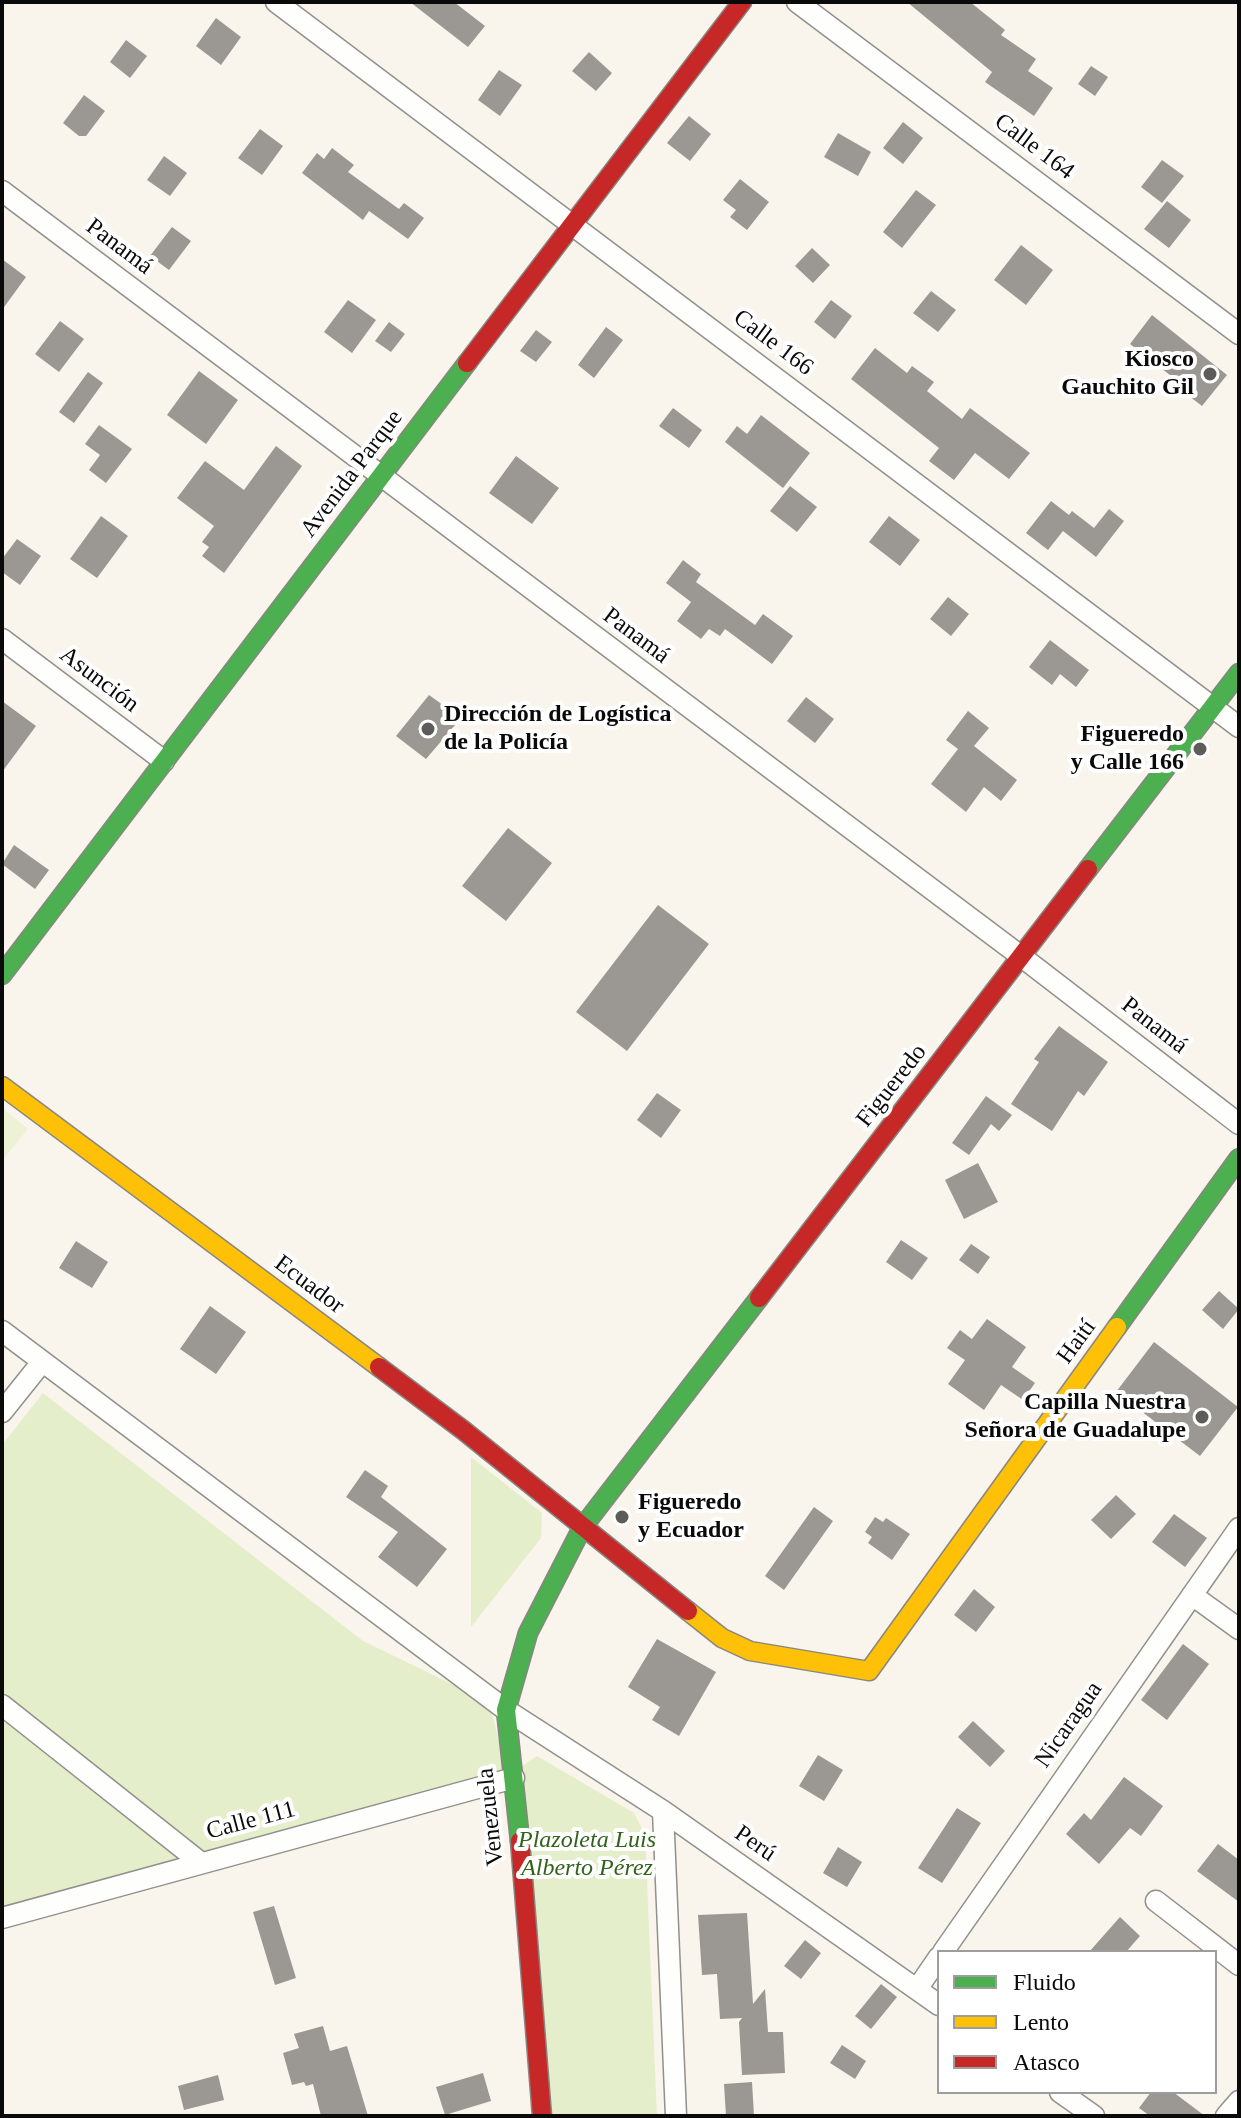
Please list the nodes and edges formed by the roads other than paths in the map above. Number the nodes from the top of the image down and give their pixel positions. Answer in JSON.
{"nodes":[{"id":1,"x":276,"y":2,"type":"edge"},
{"id":2,"x":742,"y":2,"type":"edge"},
{"id":3,"x":797,"y":2,"type":"edge"},
{"id":4,"x":2,"y":191,"type":"edge"},
{"id":5,"x":572,"y":224,"type":"junction"},
{"id":6,"x":1239,"y":334,"type":"edge"},
{"id":7,"x":380,"y":477,"type":"junction"},
{"id":8,"x":2,"y":639,"type":"edge"},
{"id":9,"x":1239,"y":673,"type":"edge"},
{"id":10,"x":1212,"y":707,"type":"junction"},
{"id":11,"x":1239,"y":727,"type":"edge"},
{"id":12,"x":164,"y":761,"type":"junction"},
{"id":13,"x":1022,"y":957,"type":"junction"},
{"id":14,"x":2,"y":975,"type":"edge"},
{"id":15,"x":2,"y":1086,"type":"edge"},
{"id":16,"x":1239,"y":1124,"type":"edge"},
{"id":17,"x":1239,"y":1158,"type":"edge"},
{"id":18,"x":2,"y":1331,"type":"edge"},
{"id":19,"x":42,"y":1362,"type":"junction"},
{"id":20,"x":2,"y":1412,"type":"edge"},
{"id":21,"x":582,"y":1528,"type":"junction"},
{"id":22,"x":1239,"y":1528,"type":"edge"},
{"id":23,"x":1192,"y":1595,"type":"junction"},
{"id":24,"x":1239,"y":1629,"type":"edge"},
{"id":25,"x":869,"y":1671,"type":"joint"},
{"id":26,"x":2,"y":1705,"type":"edge"},
{"id":27,"x":506,"y":1710,"type":"junction"},
{"id":28,"x":514,"y":1778,"type":"junction"},
{"id":29,"x":663,"y":1811,"type":"junction"},
{"id":30,"x":200,"y":1862,"type":"junction"},
{"id":31,"x":1156,"y":1901,"type":"dead end"},
{"id":32,"x":2,"y":1918,"type":"edge"},
{"id":33,"x":944,"y":1950,"type":"edge"},
{"id":34,"x":937,"y":1960,"type":"edge"},
{"id":35,"x":1239,"y":1965,"type":"edge"},
{"id":36,"x":917,"y":1989,"type":"junction"},
{"id":37,"x":937,"y":2004,"type":"edge"},
{"id":38,"x":1063,"y":2094,"type":"edge"},
{"id":39,"x":1239,"y":2101,"type":"edge"},
{"id":40,"x":542,"y":2116,"type":"edge"},
{"id":41,"x":676,"y":2116,"type":"edge"},
{"id":42,"x":1094,"y":2116,"type":"edge"},
{"id":43,"x":1226,"y":2116,"type":"edge"}],
"edges":[{"from":1,"to":5,"type":"street","name":"Calle 166"},
{"from":2,"to":5,"type":"street","name":"Avenida Parque"},
{"from":3,"to":6,"type":"street","name":"Calle 164"},
{"from":4,"to":7,"type":"street","name":"Panamá"},
{"from":5,"to":7,"type":"street","name":"Avenida Parque"},
{"from":5,"to":10,"type":"street","name":"Calle 166"},
{"from":7,"to":12,"type":"street","name":"Avenida Parque"},
{"from":7,"to":13,"type":"street","name":"Panamá"},
{"from":8,"to":12,"type":"street","name":"Asunción"},
{"from":9,"to":10,"type":"street","name":"Figueredo"},
{"from":10,"to":11,"type":"street","name":"Calle 166"},
{"from":10,"to":13,"type":"street","name":"Figueredo"},
{"from":12,"to":14,"type":"street","name":"Avenida Parque"},
{"from":13,"to":16,"type":"street","name":"Panamá"},
{"from":13,"to":21,"type":"street","name":"Figueredo"},
{"from":15,"to":21,"type":"street","name":"Ecuador"},
{"from":17,"to":25,"type":"street","name":"Haití"},
{"from":18,"to":19,"type":"street","name":"Perú"},
{"from":19,"to":20,"type":"street"},
{"from":19,"to":27,"type":"street","name":"Perú"},
{"from":21,"to":25,"type":"street","name":"Ecuador"},
{"from":21,"to":27,"type":"street","name":"Venezuela"},
{"from":22,"to":23,"type":"street","name":"Nicaragua"},
{"from":23,"to":24,"type":"street"},
{"from":23,"to":33,"type":"street","name":"Nicaragua"},
{"from":26,"to":30,"type":"street"},
{"from":27,"to":28,"type":"street","name":"Venezuela"},
{"from":27,"to":29,"type":"street","name":"Perú"},
{"from":28,"to":30,"type":"street","name":"Calle 111"},
{"from":28,"to":40,"type":"street","name":"Venezuela"},
{"from":29,"to":36,"type":"street","name":"Perú"},
{"from":29,"to":41,"type":"street"},
{"from":30,"to":32,"type":"street","name":"Calle 111"},
{"from":31,"to":35,"type":"street"},
{"from":34,"to":36,"type":"street"},
{"from":36,"to":37,"type":"street","name":"Perú"},
{"from":38,"to":42,"type":"street"},
{"from":39,"to":43,"type":"street"}]}
